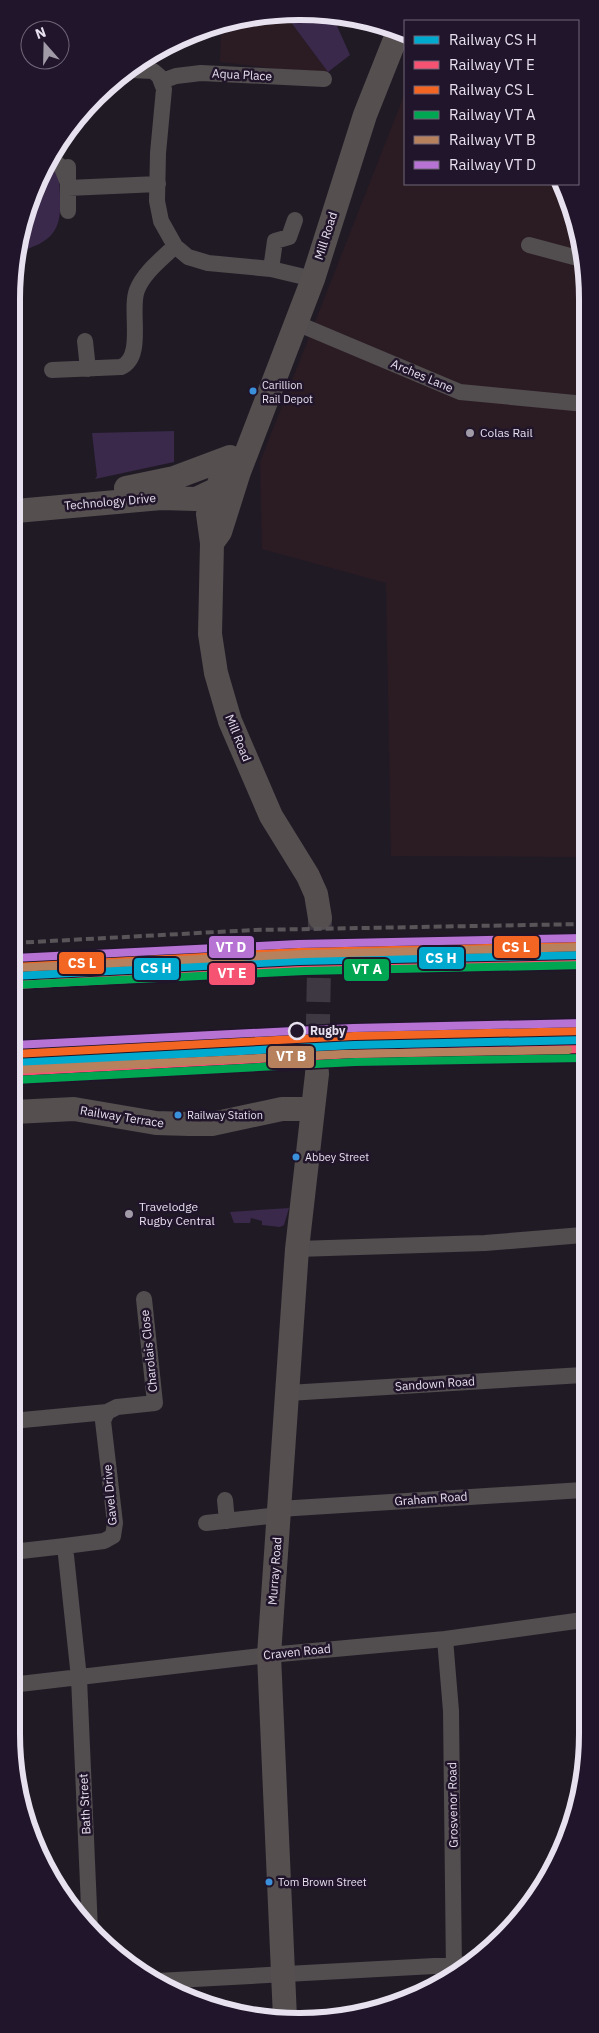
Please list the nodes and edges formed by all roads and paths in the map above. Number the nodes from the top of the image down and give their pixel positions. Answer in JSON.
{"nodes":[{"id":1,"x":394,"y":37,"type":"edge"},
{"id":2,"x":139,"y":70,"type":"edge"},
{"id":3,"x":324,"y":79,"type":"dead end"},
{"id":4,"x":162,"y":81,"type":"junction"},
{"id":5,"x":56,"y":162,"type":"edge"},
{"id":6,"x":68,"y":179,"type":"junction"},
{"id":7,"x":158,"y":184,"type":"junction"},
{"id":8,"x":68,"y":210,"type":"dead end"},
{"id":9,"x":296,"y":220,"type":"dead end"},
{"id":10,"x":176,"y":246,"type":"junction"},
{"id":11,"x":528,"y":246,"type":"dead end"},
{"id":12,"x":576,"y":258,"type":"edge"},
{"id":13,"x":271,"y":269,"type":"junction"},
{"id":14,"x":313,"y":279,"type":"junction"},
{"id":15,"x":296,"y":323,"type":"junction"},
{"id":16,"x":85,"y":341,"type":"dead end"},
{"id":17,"x":88,"y":369,"type":"junction"},
{"id":18,"x":52,"y":370,"type":"dead end"},
{"id":19,"x":579,"y":403,"type":"edge"},
{"id":20,"x":236,"y":462,"type":"junction"},
{"id":21,"x":170,"y":479,"type":"junction"},
{"id":22,"x":223,"y":494,"type":"junction"},
{"id":23,"x":202,"y":506,"type":"junction"},
{"id":24,"x":20,"y":511,"type":"edge"},
{"id":25,"x":212,"y":543,"type":"junction"},
{"id":26,"x":320,"y":918,"type":"tunnel mouth"},
{"id":27,"x":316,"y":1074,"type":"tunnel mouth"},
{"id":28,"x":20,"y":1112,"type":"edge"},
{"id":29,"x":311,"y":1124,"type":"junction"},
{"id":30,"x":579,"y":1235,"type":"edge"},
{"id":31,"x":297,"y":1249,"type":"junction"},
{"id":32,"x":144,"y":1299,"type":"dead end"},
{"id":33,"x":579,"y":1375,"type":"edge"},
{"id":34,"x":288,"y":1394,"type":"junction"},
{"id":35,"x":107,"y":1412,"type":"junction"},
{"id":36,"x":20,"y":1420,"type":"edge"},
{"id":37,"x":579,"y":1490,"type":"edge"},
{"id":38,"x":225,"y":1500,"type":"dead end"},
{"id":39,"x":279,"y":1512,"type":"junction"},
{"id":40,"x":228,"y":1521,"type":"junction"},
{"id":41,"x":206,"y":1523,"type":"dead end"},
{"id":42,"x":65,"y":1546,"type":"junction"},
{"id":43,"x":20,"y":1551,"type":"edge"},
{"id":44,"x":579,"y":1620,"type":"edge"},
{"id":45,"x":444,"y":1639,"type":"junction"},
{"id":46,"x":269,"y":1655,"type":"junction"},
{"id":47,"x":79,"y":1678,"type":"junction"},
{"id":48,"x":20,"y":1684,"type":"edge"},
{"id":49,"x":89,"y":1918,"type":"edge"},
{"id":50,"x":454,"y":1967,"type":"edge"},
{"id":51,"x":450,"y":1969,"type":"edge"},
{"id":52,"x":283,"y":1975,"type":"junction"},
{"id":53,"x":169,"y":1980,"type":"edge"},
{"id":54,"x":285,"y":2012,"type":"edge"}],
"edges":[{"from":1,"to":14,"type":"street","name":"Mill Road"},
{"from":2,"to":4,"type":"street"},
{"from":3,"to":4,"type":"street","name":"Aqua Place"},
{"from":4,"to":7,"type":"street"},
{"from":5,"to":6,"type":"street"},
{"from":6,"to":7,"type":"street"},
{"from":6,"to":8,"type":"street"},
{"from":7,"to":10,"type":"street"},
{"from":9,"to":13,"type":"street"},
{"from":10,"to":13,"type":"street"},
{"from":10,"to":17,"type":"street"},
{"from":11,"to":12,"type":"street"},
{"from":13,"to":14,"type":"street"},
{"from":14,"to":15,"type":"street","name":"Mill Road"},
{"from":15,"to":19,"type":"street","name":"Arches Lane"},
{"from":15,"to":20,"type":"street","name":"Mill Road"},
{"from":16,"to":17,"type":"street"},
{"from":17,"to":18,"type":"street"},
{"from":20,"to":21,"type":"street","name":"Technology Drive"},
{"from":20,"to":22,"type":"street"},
{"from":21,"to":22,"type":"street"},
{"from":21,"to":24,"type":"street","name":"Technology Drive"},
{"from":22,"to":23,"type":"street"},
{"from":22,"to":25,"type":"street"},
{"from":23,"to":24,"type":"street","name":"Technology Drive"},
{"from":23,"to":25,"type":"street","name":"Mill Road"},
{"from":25,"to":26,"type":"street","name":"Mill Road"},
{"from":27,"to":29,"type":"street"},
{"from":28,"to":29,"type":"street","name":"Railway Terrace"},
{"from":29,"to":31,"type":"street","name":"Murray Road"},
{"from":30,"to":31,"type":"street"},
{"from":31,"to":34,"type":"street","name":"Murray Road"},
{"from":32,"to":35,"type":"street","name":"Charolais Close"},
{"from":33,"to":34,"type":"street","name":"Sandown Road"},
{"from":34,"to":39,"type":"street","name":"Murray Road"},
{"from":35,"to":36,"type":"street"},
{"from":35,"to":42,"type":"street","name":"Gavel Drive"},
{"from":37,"to":39,"type":"street","name":"Graham Road"},
{"from":38,"to":40,"type":"street"},
{"from":39,"to":40,"type":"street","name":"Graham Road"},
{"from":39,"to":46,"type":"street","name":"Murray Road"},
{"from":40,"to":41,"type":"street","name":"Graham Road"},
{"from":42,"to":43,"type":"street"},
{"from":42,"to":47,"type":"street"},
{"from":44,"to":45,"type":"street","name":"Craven Road"},
{"from":45,"to":46,"type":"street","name":"Craven Road"},
{"from":45,"to":50,"type":"street","name":"Grosvenor Road"},
{"from":46,"to":47,"type":"street","name":"Craven Road"},
{"from":46,"to":52,"type":"street","name":"Murray Road"},
{"from":47,"to":48,"type":"street","name":"Craven Road"},
{"from":47,"to":49,"type":"street","name":"Bath Street"},
{"from":51,"to":52,"type":"street"},
{"from":52,"to":53,"type":"street"},
{"from":52,"to":54,"type":"street","name":"Murray Road"}]}
